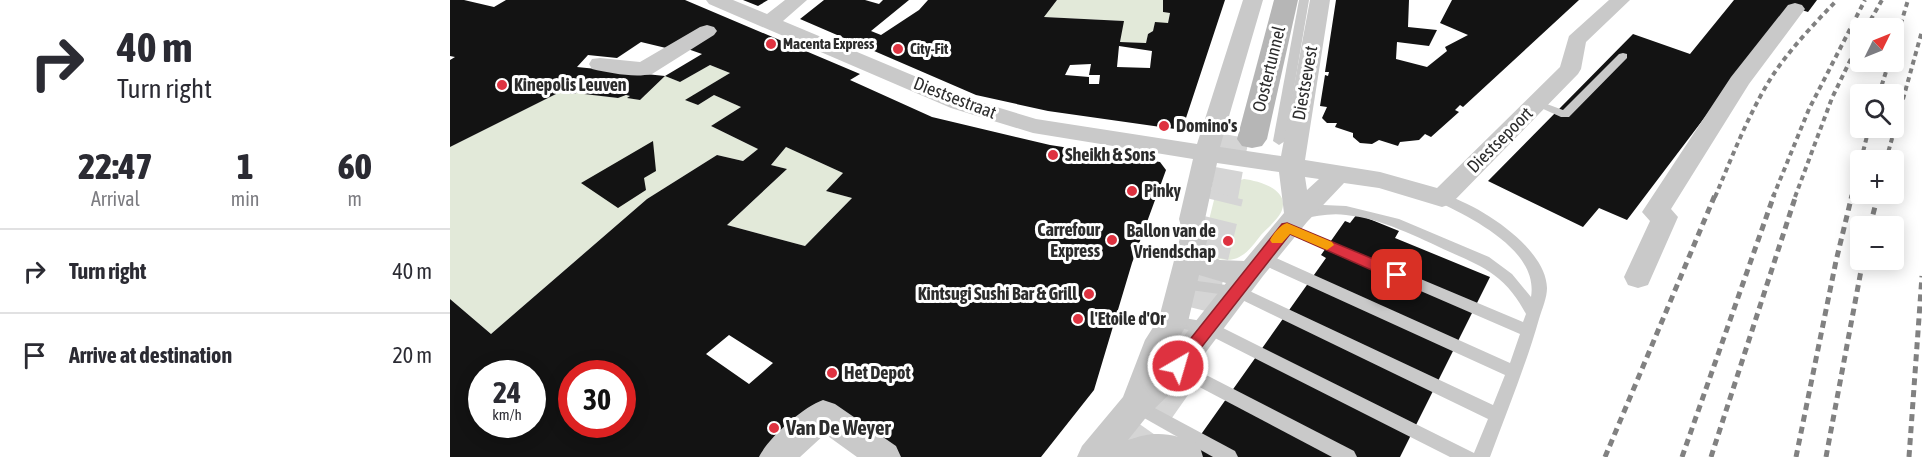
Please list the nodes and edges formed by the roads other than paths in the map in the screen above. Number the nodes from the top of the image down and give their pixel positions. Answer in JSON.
{"nodes":[{"id":1,"x":716,"y":0,"type":"edge"},
{"id":2,"x":797,"y":0,"type":"edge"},
{"id":3,"x":1253,"y":0,"type":"edge"},
{"id":4,"x":1271,"y":0,"type":"edge"},
{"id":5,"x":1286,"y":0,"type":"edge"},
{"id":6,"x":1304,"y":0,"type":"edge"},
{"id":7,"x":1320,"y":0,"type":"edge"},
{"id":8,"x":1620,"y":0,"type":"edge"},
{"id":9,"x":1795,"y":9,"type":"dead end"},
{"id":10,"x":779,"y":25,"type":"junction"},
{"id":11,"x":706,"y":31,"type":"dead end"},
{"id":12,"x":1623,"y":56,"type":"dead end"},
{"id":13,"x":600,"y":64,"type":"dead end"},
{"id":14,"x":1536,"y":103,"type":"junction"},
{"id":15,"x":1279,"y":141,"type":"dead end"},
{"id":16,"x":1207,"y":154,"type":"junction"},
{"id":17,"x":1291,"y":166,"type":"junction"},
{"id":18,"x":1338,"y":174,"type":"junction"},
{"id":19,"x":1442,"y":198,"type":"junction"},
{"id":20,"x":1293,"y":221,"type":"junction"},
{"id":21,"x":1190,"y":255,"type":"junction"},
{"id":22,"x":1250,"y":273,"type":"junction"},
{"id":23,"x":1638,"y":277,"type":"dead end"},
{"id":24,"x":1183,"y":284,"type":"junction"},
{"id":25,"x":1533,"y":314,"type":"junction"},
{"id":26,"x":1173,"y":322,"type":"junction"},
{"id":27,"x":1208,"y":327,"type":"junction"},
{"id":28,"x":1529,"y":331,"type":"junction"},
{"id":29,"x":1165,"y":364,"type":"junction"},
{"id":30,"x":1514,"y":372,"type":"junction"},
{"id":31,"x":1136,"y":405,"type":"junction"},
{"id":32,"x":1497,"y":415,"type":"junction"},
{"id":33,"x":1110,"y":451,"type":"edge"},
{"id":34,"x":776,"y":457,"type":"edge"},
{"id":35,"x":884,"y":457,"type":"edge"},
{"id":36,"x":1185,"y":457,"type":"edge"},
{"id":37,"x":1229,"y":457,"type":"edge"},
{"id":38,"x":1348,"y":457,"type":"edge"},
{"id":39,"x":1467,"y":457,"type":"edge"},
{"id":40,"x":1481,"y":457,"type":"edge"}],
"edges":[{"from":1,"to":10,"type":"street","name":"Diestsestraat"},
{"from":2,"to":10,"type":"street"},
{"from":3,"to":16,"type":"street"},
{"from":4,"to":5,"type":"main road","name":"Oostertunnel"},
{"from":6,"to":15,"type":"lane"},
{"from":7,"to":17,"type":"street","name":"Diestsevest"},
{"from":8,"to":14,"type":"street","name":"Diestsepoort"},
{"from":9,"to":23,"type":"street"},
{"from":10,"to":16,"type":"street","name":"Diestsestraat"},
{"from":11,"to":13,"type":"street"},
{"from":12,"to":14,"type":"lane"},
{"from":14,"to":19,"type":"street","name":"Diestsepoort"},
{"from":16,"to":17,"type":"street","name":"Diestsestraat"},
{"from":16,"to":21,"type":"street"},
{"from":17,"to":18,"type":"street"},
{"from":17,"to":20,"type":"street","name":"Diestsevest"},
{"from":18,"to":19,"type":"street"},
{"from":18,"to":20,"type":"street"},
{"from":19,"to":25,"type":"lane"},
{"from":20,"to":22,"type":"street"},
{"from":20,"to":25,"type":"lane"},
{"from":20,"to":28,"type":"lane"},
{"from":21,"to":22,"type":"street"},
{"from":21,"to":24,"type":"street"},
{"from":22,"to":24,"type":"lane"},
{"from":22,"to":27,"type":"street"},
{"from":22,"to":30,"type":"lane"},
{"from":22,"to":32,"type":"lane"},
{"from":24,"to":26,"type":"street"},
{"from":25,"to":28,"type":"lane"},
{"from":26,"to":27,"type":"lane"},
{"from":26,"to":29,"type":"street"},
{"from":27,"to":29,"type":"street"},
{"from":27,"to":39,"type":"lane"},
{"from":28,"to":30,"type":"lane"},
{"from":29,"to":31,"type":"street"},
{"from":29,"to":38,"type":"lane"},
{"from":30,"to":32,"type":"lane"},
{"from":31,"to":33,"type":"street"},
{"from":31,"to":37,"type":"lane"},
{"from":32,"to":40,"type":"lane"},
{"from":33,"to":36,"type":"street"},
{"from":34,"to":35,"type":"street"}]}
